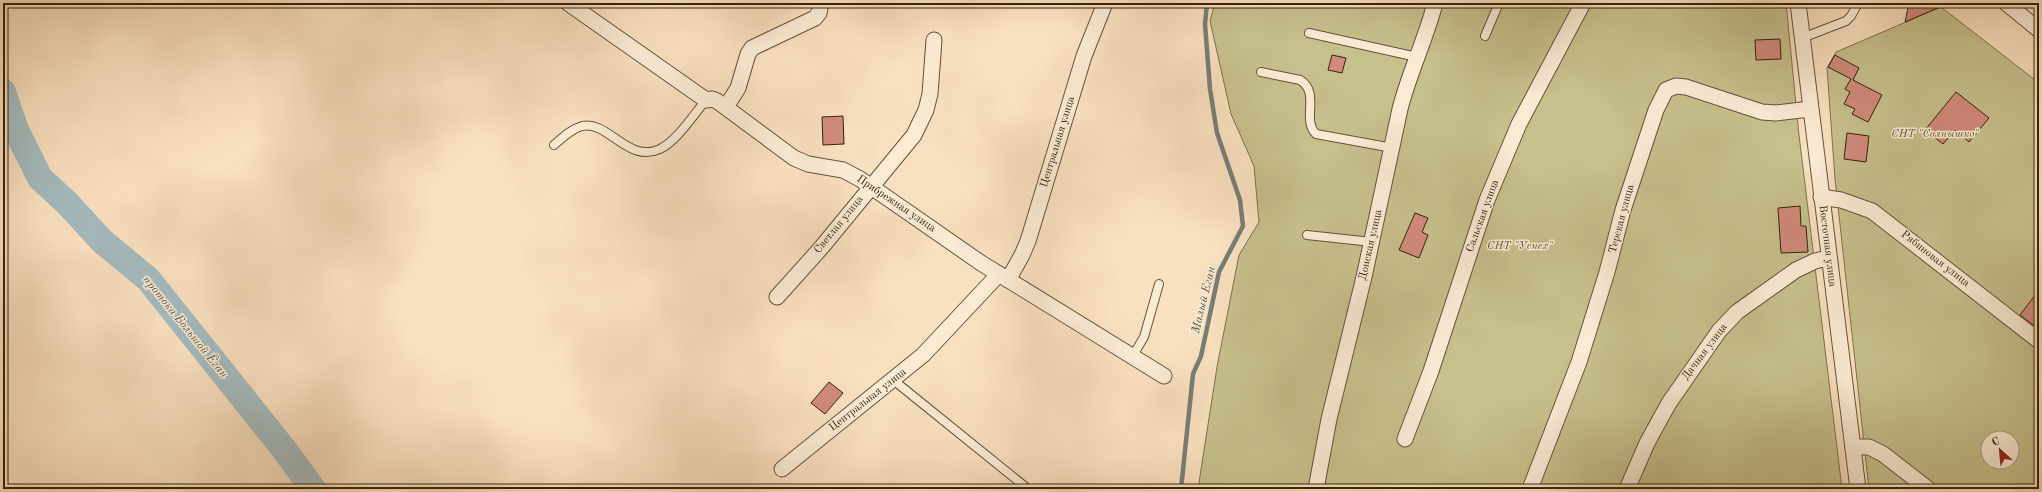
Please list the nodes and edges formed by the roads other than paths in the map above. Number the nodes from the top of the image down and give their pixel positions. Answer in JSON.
{"nodes":[{"id":1,"x":568,"y":3,"type":"edge"},
{"id":2,"x":821,"y":3,"type":"edge"},
{"id":3,"x":1105,"y":3,"type":"edge"},
{"id":4,"x":1435,"y":3,"type":"edge"},
{"id":5,"x":1499,"y":3,"type":"edge"},
{"id":6,"x":1584,"y":3,"type":"edge"},
{"id":7,"x":1798,"y":3,"type":"edge"},
{"id":8,"x":1858,"y":3,"type":"edge"},
{"id":9,"x":2006,"y":3,"type":"edge"},
{"id":10,"x":2039,"y":30,"type":"edge"},
{"id":11,"x":1309,"y":33,"type":"dead end"},
{"id":12,"x":1485,"y":36,"type":"dead end"},
{"id":13,"x":1802,"y":38,"type":"junction"},
{"id":14,"x":934,"y":40,"type":"dead end"},
{"id":15,"x":1417,"y":57,"type":"junction"},
{"id":16,"x":1261,"y":72,"type":"dead end"},
{"id":17,"x":706,"y":100,"type":"junction"},
{"id":18,"x":726,"y":107,"type":"junction"},
{"id":19,"x":1810,"y":109,"type":"junction"},
{"id":20,"x":554,"y":145,"type":"dead end"},
{"id":21,"x":1392,"y":148,"type":"junction"},
{"id":22,"x":870,"y":186,"type":"junction"},
{"id":23,"x":1821,"y":197,"type":"junction"},
{"id":24,"x":1307,"y":235,"type":"dead end"},
{"id":25,"x":1372,"y":242,"type":"junction"},
{"id":26,"x":1828,"y":258,"type":"junction"},
{"id":27,"x":1003,"y":277,"type":"junction"},
{"id":28,"x":1159,"y":284,"type":"dead end"},
{"id":29,"x":777,"y":297,"type":"dead end"},
{"id":30,"x":2039,"y":341,"type":"edge"},
{"id":31,"x":1132,"y":357,"type":"junction"},
{"id":32,"x":1164,"y":376,"type":"dead end"},
{"id":33,"x":892,"y":379,"type":"junction"},
{"id":34,"x":1405,"y":439,"type":"dead end"},
{"id":35,"x":1852,"y":447,"type":"junction"},
{"id":36,"x":782,"y":469,"type":"dead end"},
{"id":37,"x":1028,"y":489,"type":"edge"},
{"id":38,"x":1316,"y":489,"type":"edge"},
{"id":39,"x":1530,"y":489,"type":"edge"},
{"id":40,"x":1627,"y":489,"type":"edge"},
{"id":41,"x":1858,"y":489,"type":"edge"},
{"id":42,"x":1928,"y":489,"type":"edge"}],
"edges":[{"from":1,"to":17,"type":"street","name":"Прибрежная улица"},
{"from":2,"to":18,"type":"street"},
{"from":3,"to":27,"type":"street","name":"Центральная улица"},
{"from":4,"to":15,"type":"street","name":"Донская улица"},
{"from":5,"to":12,"type":"lane"},
{"from":6,"to":34,"type":"street","name":"Сальская улица"},
{"from":7,"to":13,"type":"street","name":"Восточная улица"},
{"from":8,"to":13,"type":"lane"},
{"from":9,"to":10,"type":"street"},
{"from":11,"to":15,"type":"lane"},
{"from":13,"to":19,"type":"street","name":"Восточная улица"},
{"from":14,"to":22,"type":"street","name":"Светлая улица"},
{"from":15,"to":21,"type":"street","name":"Донская улица"},
{"from":16,"to":21,"type":"lane"},
{"from":17,"to":18,"type":"street","name":"Прибрежная улица"},
{"from":17,"to":20,"type":"lane"},
{"from":18,"to":22,"type":"street","name":"Прибрежная улица"},
{"from":19,"to":23,"type":"street","name":"Восточная улица"},
{"from":19,"to":39,"type":"street","name":"Терская улица"},
{"from":21,"to":25,"type":"street","name":"Донская улица"},
{"from":22,"to":27,"type":"street","name":"Прибрежная улица"},
{"from":22,"to":29,"type":"street","name":"Светлая улица"},
{"from":23,"to":26,"type":"street","name":"Восточная улица"},
{"from":23,"to":30,"type":"street","name":"Рябиновая улица"},
{"from":24,"to":25,"type":"lane"},
{"from":25,"to":38,"type":"street","name":"Донская улица"},
{"from":26,"to":35,"type":"street","name":"Восточная улица"},
{"from":26,"to":40,"type":"street","name":"Дачная улица"},
{"from":27,"to":31,"type":"street","name":"Прибрежная улица"},
{"from":27,"to":33,"type":"street","name":"Центральная улица"},
{"from":28,"to":31,"type":"lane"},
{"from":31,"to":32,"type":"street","name":"Прибрежная улица"},
{"from":33,"to":36,"type":"street","name":"Центральная улица"},
{"from":33,"to":37,"type":"lane"},
{"from":35,"to":41,"type":"street","name":"Восточная улица"},
{"from":35,"to":42,"type":"street"}]}
